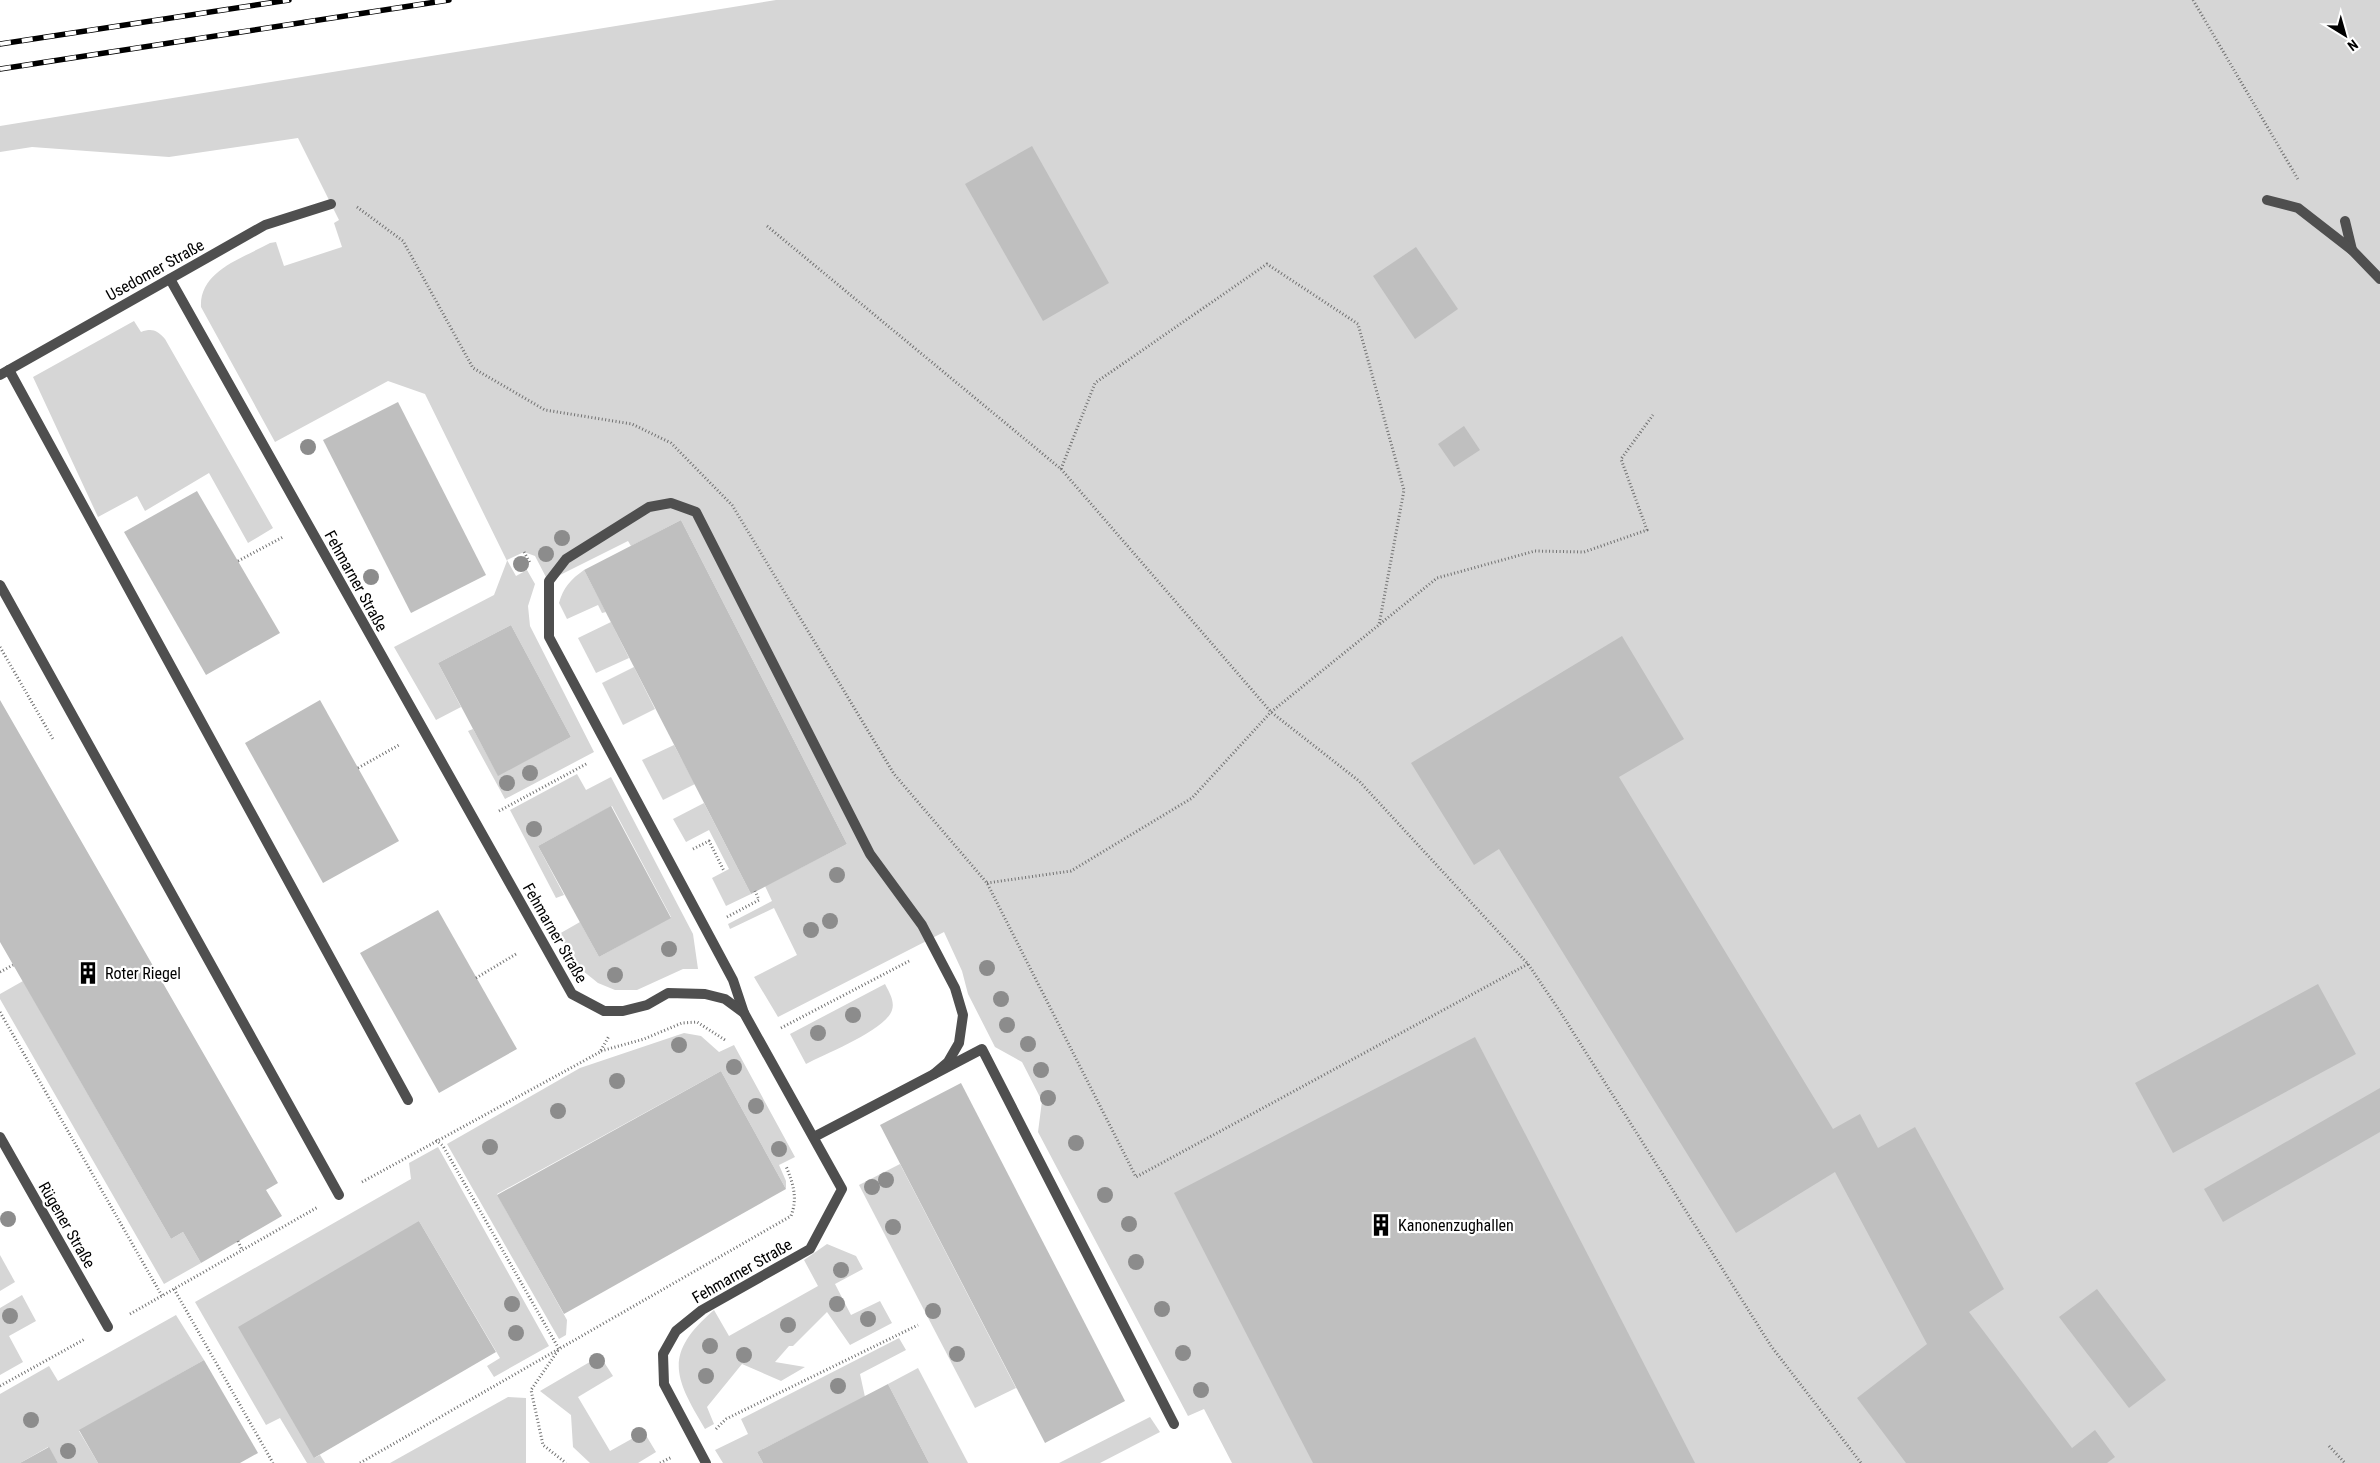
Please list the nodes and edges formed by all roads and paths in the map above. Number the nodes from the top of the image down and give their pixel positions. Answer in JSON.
{"nodes":[{"id":1,"x":2193,"y":0,"type":"edge"},
{"id":2,"x":2267,"y":200,"type":"dead end"},
{"id":3,"x":331,"y":204,"type":"joint"},
{"id":4,"x":2298,"y":208,"type":"junction"},
{"id":5,"x":2345,"y":221,"type":"dead end"},
{"id":6,"x":767,"y":226,"type":"dead end"},
{"id":7,"x":2352,"y":250,"type":"junction"},
{"id":8,"x":2380,"y":279,"type":"edge"},
{"id":9,"x":170,"y":280,"type":"junction"},
{"id":10,"x":4,"y":372,"type":"edge"},
{"id":11,"x":1653,"y":414,"type":"dead end"},
{"id":12,"x":1061,"y":469,"type":"junction"},
{"id":13,"x":283,"y":537,"type":"dead end"},
{"id":14,"x":238,"y":561,"type":"dead end"},
{"id":15,"x":0,"y":585,"type":"edge"},
{"id":16,"x":1379,"y":624,"type":"junction"},
{"id":17,"x":1271,"y":712,"type":"junction"},
{"id":18,"x":400,"y":745,"type":"dead end"},
{"id":19,"x":610,"y":752,"type":"junction"},
{"id":20,"x":358,"y":768,"type":"dead end"},
{"id":21,"x":475,"y":824,"type":"junction"},
{"id":22,"x":689,"y":852,"type":"dead end"},
{"id":23,"x":724,"y":871,"type":"dead end"},
{"id":24,"x":987,"y":883,"type":"junction"},
{"id":25,"x":755,"y":892,"type":"dead end"},
{"id":26,"x":724,"y":918,"type":"dead end"},
{"id":27,"x":934,"y":948,"type":"junction"},
{"id":28,"x":516,"y":954,"type":"dead end"},
{"id":29,"x":1528,"y":964,"type":"junction"},
{"id":30,"x":13,"y":965,"type":"dead end"},
{"id":31,"x":0,"y":972,"type":"edge"},
{"id":32,"x":476,"y":978,"type":"dead end"},
{"id":33,"x":0,"y":1012,"type":"edge"},
{"id":34,"x":744,"y":1014,"type":"junction"},
{"id":35,"x":774,"y":1031,"type":"dead end"},
{"id":36,"x":725,"y":1040,"type":"dead end"},
{"id":37,"x":600,"y":1052,"type":"dead end"},
{"id":38,"x":934,"y":1074,"type":"junction"},
{"id":39,"x":408,"y":1100,"type":"dead end"},
{"id":40,"x":0,"y":1137,"type":"edge"},
{"id":41,"x":814,"y":1137,"type":"junction"},
{"id":42,"x":436,"y":1140,"type":"dead end"},
{"id":43,"x":786,"y":1166,"type":"dead end"},
{"id":44,"x":339,"y":1195,"type":"dead end"},
{"id":45,"x":238,"y":1241,"type":"dead end"},
{"id":46,"x":242,"y":1250,"type":"dead end"},
{"id":47,"x":174,"y":1289,"type":"dead end"},
{"id":48,"x":162,"y":1296,"type":"dead end"},
{"id":49,"x":918,"y":1325,"type":"dead end"},
{"id":50,"x":108,"y":1327,"type":"dead end"},
{"id":51,"x":559,"y":1349,"type":"junction"},
{"id":52,"x":1174,"y":1424,"type":"dead end"},
{"id":53,"x":2329,"y":1446,"type":"dead end"},
{"id":54,"x":697,"y":1448,"type":"junction"},
{"id":55,"x":273,"y":1463,"type":"edge"},
{"id":56,"x":360,"y":1463,"type":"edge"},
{"id":57,"x":566,"y":1463,"type":"edge"},
{"id":58,"x":660,"y":1463,"type":"edge"},
{"id":59,"x":706,"y":1463,"type":"edge"},
{"id":60,"x":1861,"y":1463,"type":"edge"},
{"id":61,"x":2345,"y":1463,"type":"edge"}],
"edges":[{"from":1,"to":4,"type":"path"},
{"from":2,"to":4,"type":"street"},
{"from":3,"to":9,"type":"street","name":"Usedomer Straße"},
{"from":3,"to":24,"type":"path"},
{"from":4,"to":7,"type":"street"},
{"from":5,"to":7,"type":"street"},
{"from":6,"to":12,"type":"path"},
{"from":7,"to":8,"type":"street"},
{"from":9,"to":10,"type":"street","name":"Usedomer Straße"},
{"from":9,"to":21,"type":"street","name":"Fehmarner Straße"},
{"from":10,"to":39,"type":"street"},
{"from":11,"to":16,"type":"path"},
{"from":12,"to":16,"type":"path"},
{"from":12,"to":17,"type":"path"},
{"from":13,"to":14,"type":"path"},
{"from":15,"to":44,"type":"street"},
{"from":16,"to":17,"type":"path"},
{"from":17,"to":24,"type":"path"},
{"from":17,"to":29,"type":"path"},
{"from":18,"to":20,"type":"path"},
{"from":19,"to":21,"type":"path"},
{"from":19,"to":27,"type":"street"},
{"from":19,"to":34,"type":"street"},
{"from":21,"to":34,"type":"street","name":"Fehmarner Straße"},
{"from":22,"to":23,"type":"path"},
{"from":24,"to":29,"type":"path"},
{"from":25,"to":26,"type":"path"},
{"from":27,"to":35,"type":"path"},
{"from":27,"to":38,"type":"street"},
{"from":28,"to":32,"type":"path"},
{"from":29,"to":60,"type":"path"},
{"from":30,"to":31,"type":"path"},
{"from":33,"to":48,"type":"path"},
{"from":34,"to":41,"type":"street","name":"Fehmarner Straße"},
{"from":36,"to":37,"type":"path"},
{"from":38,"to":41,"type":"street"},
{"from":38,"to":52,"type":"street"},
{"from":40,"to":50,"type":"street","name":"Rügener Straße"},
{"from":41,"to":54,"type":"street","name":"Fehmarner Straße"},
{"from":42,"to":51,"type":"path"},
{"from":43,"to":51,"type":"path"},
{"from":45,"to":46,"type":"path"},
{"from":47,"to":55,"type":"path"},
{"from":49,"to":54,"type":"path"},
{"from":51,"to":56,"type":"path"},
{"from":51,"to":57,"type":"path"},
{"from":53,"to":61,"type":"path"},
{"from":54,"to":58,"type":"path"},
{"from":54,"to":59,"type":"street","name":"Fehmarner Straße"}]}
